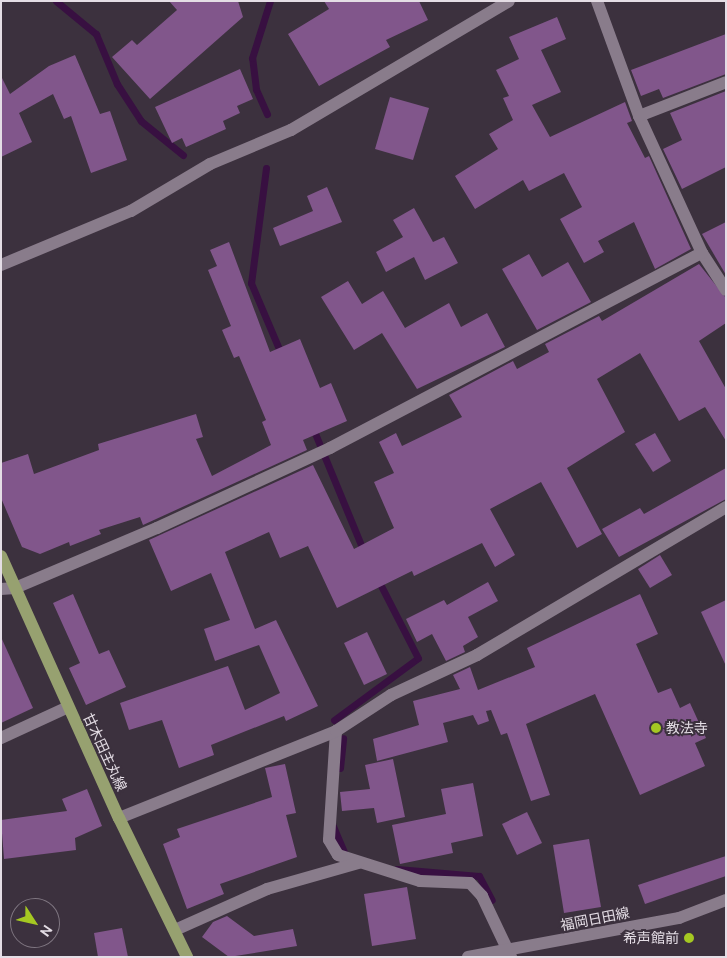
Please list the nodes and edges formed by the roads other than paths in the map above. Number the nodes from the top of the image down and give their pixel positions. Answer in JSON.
{"nodes":[{"id":1,"x":509,"y":1,"type":"edge"},
{"id":2,"x":596,"y":1,"type":"edge"},
{"id":3,"x":726,"y":82,"type":"edge"},
{"id":4,"x":639,"y":116,"type":"junction"},
{"id":5,"x":702,"y":253,"type":"junction"},
{"id":6,"x":1,"y":265,"type":"edge"},
{"id":7,"x":726,"y":290,"type":"edge"},
{"id":8,"x":726,"y":507,"type":"edge"},
{"id":9,"x":1,"y":556,"type":"edge"},
{"id":10,"x":15,"y":588,"type":"junction"},
{"id":11,"x":1,"y":589,"type":"edge"},
{"id":12,"x":68,"y":707,"type":"junction"},
{"id":13,"x":336,"y":731,"type":"junction"},
{"id":14,"x":1,"y":738,"type":"edge"},
{"id":15,"x":120,"y":818,"type":"junction"},
{"id":16,"x":358,"y":863,"type":"junction"},
{"id":17,"x":726,"y":900,"type":"edge"},
{"id":18,"x":175,"y":930,"type":"junction"},
{"id":19,"x":509,"y":954,"type":"edge"},
{"id":20,"x":187,"y":957,"type":"edge"},
{"id":21,"x":468,"y":957,"type":"edge"}],
"edges":[{"from":1,"to":6,"type":"street"},
{"from":2,"to":4,"type":"street"},
{"from":3,"to":4,"type":"street"},
{"from":4,"to":5,"type":"street"},
{"from":5,"to":7,"type":"street"},
{"from":5,"to":10,"type":"street"},
{"from":8,"to":13,"type":"street"},
{"from":9,"to":10,"type":"main road","name":"甘木田主丸線"},
{"from":10,"to":11,"type":"street"},
{"from":10,"to":12,"type":"main road","name":"甘木田主丸線"},
{"from":12,"to":14,"type":"street"},
{"from":12,"to":15,"type":"main road","name":"甘木田主丸線"},
{"from":13,"to":15,"type":"street"},
{"from":13,"to":16,"type":"street"},
{"from":15,"to":18,"type":"main road","name":"甘木田主丸線"},
{"from":16,"to":18,"type":"street"},
{"from":16,"to":19,"type":"street"},
{"from":17,"to":19,"type":"street","name":"福岡日田線"},
{"from":18,"to":20,"type":"main road","name":"甘木田主丸線"},
{"from":19,"to":21,"type":"street","name":"福岡日田線"}]}
